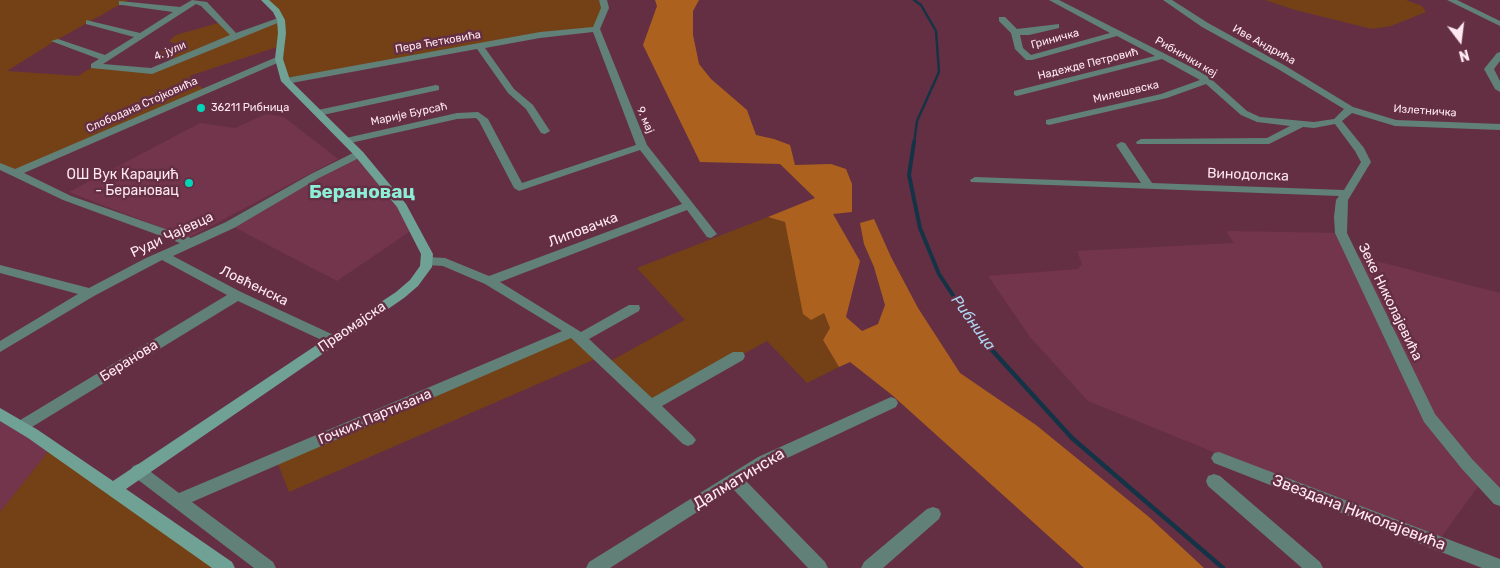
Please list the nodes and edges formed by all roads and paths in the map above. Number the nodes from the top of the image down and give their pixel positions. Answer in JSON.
{"nodes":[{"id":1,"x":265,"y":0,"type":"edge"},
{"id":2,"x":603,"y":0,"type":"edge"},
{"id":3,"x":1053,"y":0,"type":"edge"},
{"id":4,"x":1169,"y":0,"type":"edge"},
{"id":5,"x":1451,"y":0,"type":"edge"},
{"id":6,"x":196,"y":1,"type":"edge"},
{"id":7,"x":122,"y":3,"type":"dead end"},
{"id":8,"x":181,"y":10,"type":"junction"},
{"id":9,"x":1002,"y":19,"type":"dead end"},
{"id":10,"x":281,"y":20,"type":"junction"},
{"id":11,"x":89,"y":22,"type":"dead end"},
{"id":12,"x":1500,"y":24,"type":"edge"},
{"id":13,"x":1056,"y":26,"type":"dead end"},
{"id":14,"x":596,"y":29,"type":"junction"},
{"id":15,"x":1015,"y":32,"type":"junction"},
{"id":16,"x":1118,"y":33,"type":"junction"},
{"id":17,"x":141,"y":36,"type":"junction"},
{"id":18,"x":235,"y":36,"type":"junction"},
{"id":19,"x":55,"y":41,"type":"dead end"},
{"id":20,"x":479,"y":46,"type":"junction"},
{"id":21,"x":1500,"y":55,"type":"edge"},
{"id":22,"x":1164,"y":56,"type":"junction"},
{"id":23,"x":106,"y":58,"type":"junction"},
{"id":24,"x":279,"y":59,"type":"junction"},
{"id":25,"x":1489,"y":71,"type":"junction"},
{"id":26,"x":1500,"y":73,"type":"edge"},
{"id":27,"x":1207,"y":80,"type":"junction"},
{"id":28,"x":286,"y":81,"type":"junction"},
{"id":29,"x":436,"y":88,"type":"dead end"},
{"id":30,"x":1500,"y":89,"type":"edge"},
{"id":31,"x":1017,"y":93,"type":"dead end"},
{"id":32,"x":1350,"y":110,"type":"junction"},
{"id":33,"x":318,"y":113,"type":"junction"},
{"id":34,"x":1337,"y":121,"type":"junction"},
{"id":35,"x":1048,"y":122,"type":"dead end"},
{"id":36,"x":1302,"y":124,"type":"junction"},
{"id":37,"x":1500,"y":127,"type":"edge"},
{"id":38,"x":545,"y":131,"type":"dead end"},
{"id":39,"x":346,"y":141,"type":"junction"},
{"id":40,"x":1140,"y":142,"type":"dead end"},
{"id":41,"x":1121,"y":145,"type":"dead end"},
{"id":42,"x":642,"y":146,"type":"junction"},
{"id":43,"x":358,"y":154,"type":"junction"},
{"id":44,"x":0,"y":166,"type":"edge"},
{"id":45,"x":15,"y":173,"type":"junction"},
{"id":46,"x":975,"y":180,"type":"dead end"},
{"id":47,"x":1149,"y":186,"type":"junction"},
{"id":48,"x":1346,"y":193,"type":"junction"},
{"id":49,"x":688,"y":206,"type":"junction"},
{"id":50,"x":711,"y":234,"type":"dead end"},
{"id":51,"x":190,"y":245,"type":"junction"},
{"id":52,"x":164,"y":256,"type":"junction"},
{"id":53,"x":427,"y":261,"type":"junction"},
{"id":54,"x":179,"y":264,"type":"junction"},
{"id":55,"x":0,"y":269,"type":"edge"},
{"id":56,"x":489,"y":281,"type":"junction"},
{"id":57,"x":90,"y":293,"type":"junction"},
{"id":58,"x":237,"y":295,"type":"junction"},
{"id":59,"x":634,"y":308,"type":"dead end"},
{"id":60,"x":577,"y":335,"type":"junction"},
{"id":61,"x":333,"y":340,"type":"junction"},
{"id":62,"x":0,"y":347,"type":"edge"},
{"id":63,"x":738,"y":356,"type":"dead end"},
{"id":64,"x":891,"y":403,"type":"dead end"},
{"id":65,"x":652,"y":405,"type":"junction"},
{"id":66,"x":0,"y":414,"type":"edge"},
{"id":67,"x":22,"y":426,"type":"junction"},
{"id":68,"x":688,"y":440,"type":"dead end"},
{"id":69,"x":1219,"y":458,"type":"dead end"},
{"id":70,"x":138,"y":471,"type":"junction"},
{"id":71,"x":735,"y":480,"type":"junction"},
{"id":72,"x":1214,"y":481,"type":"dead end"},
{"id":73,"x":114,"y":489,"type":"junction"},
{"id":74,"x":1500,"y":499,"type":"edge"},
{"id":75,"x":177,"y":501,"type":"junction"},
{"id":76,"x":933,"y":514,"type":"dead end"},
{"id":77,"x":1500,"y":567,"type":"edge"},
{"id":78,"x":226,"y":568,"type":"edge"},
{"id":79,"x":267,"y":568,"type":"edge"},
{"id":80,"x":594,"y":568,"type":"edge"},
{"id":81,"x":819,"y":568,"type":"edge"},
{"id":82,"x":870,"y":568,"type":"edge"},
{"id":83,"x":1314,"y":568,"type":"edge"}],
"edges":[{"from":1,"to":10,"type":"main road"},
{"from":2,"to":14,"type":"street"},
{"from":3,"to":16,"type":"street","name":"Рибнички кеј"},
{"from":4,"to":32,"type":"street","name":"Иве Андрића"},
{"from":5,"to":12,"type":"street"},
{"from":6,"to":8,"type":"street","name":"4. јули"},
{"from":6,"to":18,"type":"street","name":"4. јули"},
{"from":7,"to":8,"type":"street"},
{"from":8,"to":17,"type":"street","name":"4. јули"},
{"from":9,"to":15,"type":"street","name":"Гриничка"},
{"from":10,"to":18,"type":"street","name":"4. јули"},
{"from":10,"to":24,"type":"main road"},
{"from":11,"to":17,"type":"street"},
{"from":13,"to":15,"type":"street","name":"Гриничка"},
{"from":14,"to":20,"type":"street","name":"Пера Ћетковића"},
{"from":14,"to":42,"type":"street","name":"9. мај"},
{"from":15,"to":16,"type":"street","name":"Гриничка"},
{"from":16,"to":22,"type":"street","name":"Рибнички кеј"},
{"from":17,"to":23,"type":"street","name":"4. јули"},
{"from":18,"to":23,"type":"street","name":"4. јули"},
{"from":19,"to":23,"type":"street"},
{"from":20,"to":28,"type":"street","name":"Пера Ћетковића"},
{"from":20,"to":38,"type":"street"},
{"from":21,"to":25,"type":"street"},
{"from":22,"to":27,"type":"street","name":"Рибнички кеј"},
{"from":22,"to":31,"type":"street","name":"Надежде Петровић"},
{"from":24,"to":28,"type":"main road"},
{"from":24,"to":45,"type":"street","name":"Слободана Стојковића"},
{"from":25,"to":26,"type":"street"},
{"from":25,"to":30,"type":"street"},
{"from":27,"to":35,"type":"street","name":"Милешевска"},
{"from":27,"to":36,"type":"street","name":"Рибнички кеј"},
{"from":28,"to":33,"type":"main road"},
{"from":29,"to":33,"type":"street"},
{"from":32,"to":34,"type":"street"},
{"from":32,"to":37,"type":"street","name":"Излетничка"},
{"from":33,"to":39,"type":"main road"},
{"from":34,"to":36,"type":"street","name":"Рибнички кеј"},
{"from":34,"to":48,"type":"street","name":"Зеке Николајевића"},
{"from":36,"to":40,"type":"street"},
{"from":39,"to":42,"type":"street","name":"Марије Бурсаћ"},
{"from":39,"to":43,"type":"main road"},
{"from":41,"to":47,"type":"street"},
{"from":42,"to":49,"type":"street","name":"9. мај"},
{"from":43,"to":51,"type":"street","name":"Руди Чајевца"},
{"from":43,"to":53,"type":"main road"},
{"from":44,"to":45,"type":"street"},
{"from":45,"to":51,"type":"street"},
{"from":46,"to":47,"type":"street","name":"Винодолска"},
{"from":47,"to":48,"type":"street","name":"Винодолска"},
{"from":48,"to":74,"type":"street","name":"Зеке Николајевића"},
{"from":49,"to":50,"type":"street","name":"9. мај"},
{"from":49,"to":56,"type":"street","name":"Липовачка"},
{"from":51,"to":52,"type":"street","name":"Руди Чајевца"},
{"from":51,"to":54,"type":"street"},
{"from":52,"to":54,"type":"street","name":"Ловћенска"},
{"from":52,"to":57,"type":"street","name":"Руди Чајевца"},
{"from":53,"to":56,"type":"street"},
{"from":53,"to":61,"type":"main road","name":"Првомајска"},
{"from":54,"to":58,"type":"street","name":"Ловћенска"},
{"from":55,"to":57,"type":"street"},
{"from":56,"to":60,"type":"street"},
{"from":57,"to":62,"type":"street","name":"Руди Чајевца"},
{"from":58,"to":61,"type":"street","name":"Ловћенска"},
{"from":58,"to":67,"type":"street","name":"Беранова"},
{"from":59,"to":60,"type":"street","name":"Гочких Партизана"},
{"from":60,"to":65,"type":"street"},
{"from":60,"to":75,"type":"street","name":"Гочких Партизана"},
{"from":61,"to":70,"type":"main road","name":"Првомајска"},
{"from":63,"to":65,"type":"street"},
{"from":64,"to":71,"type":"street","name":"Далматинска"},
{"from":65,"to":68,"type":"street"},
{"from":66,"to":67,"type":"main road"},
{"from":67,"to":73,"type":"main road"},
{"from":69,"to":77,"type":"street","name":"Звездана Николајевића"},
{"from":70,"to":73,"type":"main road","name":"Првомајска"},
{"from":70,"to":75,"type":"street"},
{"from":71,"to":80,"type":"street","name":"Далматинска"},
{"from":71,"to":81,"type":"street"},
{"from":72,"to":83,"type":"street"},
{"from":73,"to":78,"type":"main road"},
{"from":75,"to":79,"type":"street"},
{"from":76,"to":82,"type":"street"}]}
